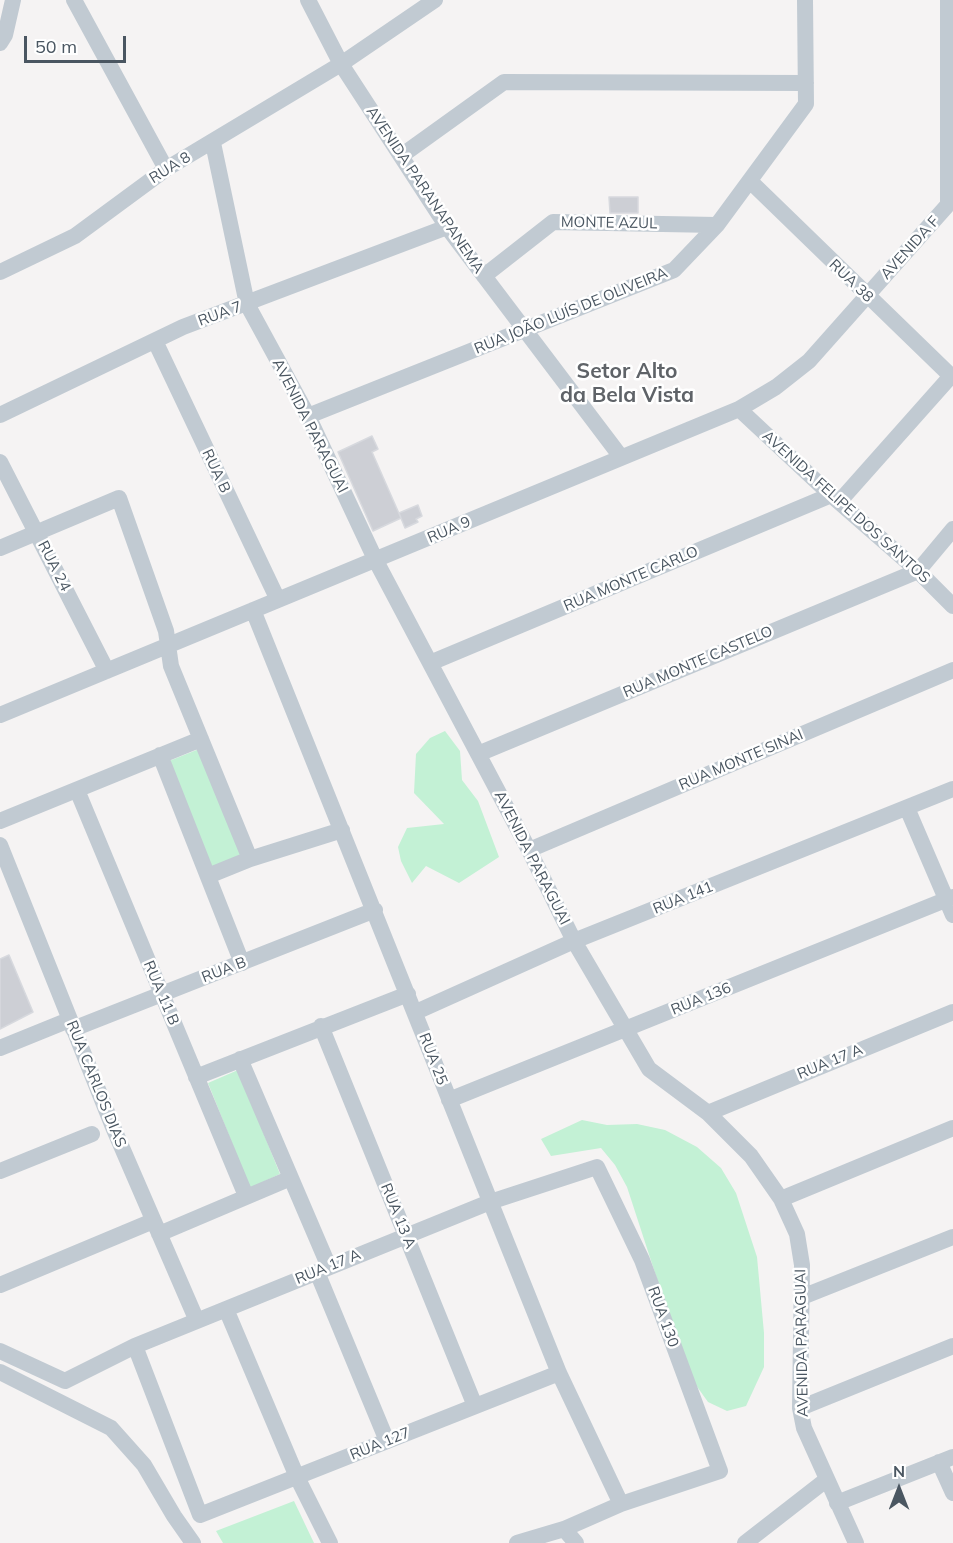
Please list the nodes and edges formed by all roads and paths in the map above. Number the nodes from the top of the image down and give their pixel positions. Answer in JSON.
{"nodes":[{"id":1,"x":13,"y":0,"type":"edge"},
{"id":2,"x":74,"y":0,"type":"edge"},
{"id":3,"x":308,"y":0,"type":"edge"},
{"id":4,"x":435,"y":0,"type":"edge"},
{"id":5,"x":805,"y":0,"type":"edge"},
{"id":6,"x":948,"y":0,"type":"edge"},
{"id":7,"x":0,"y":43,"type":"edge"},
{"id":8,"x":341,"y":64,"type":"junction"},
{"id":9,"x":806,"y":83,"type":"junction"},
{"id":10,"x":213,"y":143,"type":"junction"},
{"id":11,"x":401,"y":156,"type":"junction"},
{"id":12,"x":166,"y":169,"type":"junction"},
{"id":13,"x":751,"y":182,"type":"junction"},
{"id":14,"x":951,"y":202,"type":"edge"},
{"id":15,"x":717,"y":225,"type":"junction"},
{"id":16,"x":447,"y":227,"type":"junction"},
{"id":17,"x":0,"y":272,"type":"edge"},
{"id":18,"x":484,"y":276,"type":"junction"},
{"id":19,"x":867,"y":296,"type":"junction"},
{"id":20,"x":247,"y":304,"type":"junction"},
{"id":21,"x":525,"y":330,"type":"junction"},
{"id":22,"x":155,"y":341,"type":"junction"},
{"id":23,"x":952,"y":377,"type":"edge"},
{"id":24,"x":739,"y":409,"type":"junction"},
{"id":25,"x":0,"y":415,"type":"edge"},
{"id":26,"x":308,"y":416,"type":"junction"},
{"id":27,"x":621,"y":457,"type":"junction"},
{"id":28,"x":0,"y":462,"type":"edge"},
{"id":29,"x":835,"y":499,"type":"junction"},
{"id":30,"x":953,"y":529,"type":"edge"},
{"id":31,"x":36,"y":533,"type":"junction"},
{"id":32,"x":0,"y":548,"type":"edge"},
{"id":33,"x":376,"y":561,"type":"junction"},
{"id":34,"x":918,"y":571,"type":"junction"},
{"id":35,"x":278,"y":600,"type":"junction"},
{"id":36,"x":953,"y":606,"type":"edge"},
{"id":37,"x":253,"y":610,"type":"junction"},
{"id":38,"x":169,"y":647,"type":"junction"},
{"id":39,"x":430,"y":663,"type":"junction"},
{"id":40,"x":953,"y":670,"type":"edge"},
{"id":41,"x":107,"y":671,"type":"junction"},
{"id":42,"x":0,"y":715,"type":"edge"},
{"id":43,"x":201,"y":739,"type":"junction"},
{"id":44,"x":478,"y":754,"type":"junction"},
{"id":45,"x":160,"y":756,"type":"junction"},
{"id":46,"x":953,"y":789,"type":"edge"},
{"id":47,"x":77,"y":790,"type":"junction"},
{"id":48,"x":907,"y":808,"type":"junction"},
{"id":49,"x":0,"y":821,"type":"edge"},
{"id":50,"x":342,"y":830,"type":"junction"},
{"id":51,"x":0,"y":845,"type":"edge"},
{"id":52,"x":529,"y":850,"type":"junction"},
{"id":53,"x":250,"y":859,"type":"junction"},
{"id":54,"x":208,"y":876,"type":"junction"},
{"id":55,"x":951,"y":904,"type":"edge"},
{"id":56,"x":375,"y":910,"type":"junction"},
{"id":57,"x":574,"y":941,"type":"junction"},
{"id":58,"x":242,"y":963,"type":"junction"},
{"id":59,"x":162,"y":994,"type":"junction"},
{"id":60,"x":408,"y":994,"type":"junction"},
{"id":61,"x":416,"y":1012,"type":"junction"},
{"id":62,"x":953,"y":1012,"type":"edge"},
{"id":63,"x":71,"y":1025,"type":"junction"},
{"id":64,"x":321,"y":1026,"type":"junction"},
{"id":65,"x":624,"y":1030,"type":"junction"},
{"id":66,"x":0,"y":1048,"type":"edge"},
{"id":67,"x":240,"y":1059,"type":"junction"},
{"id":68,"x":196,"y":1077,"type":"junction"},
{"id":69,"x":449,"y":1100,"type":"junction"},
{"id":70,"x":708,"y":1113,"type":"junction"},
{"id":71,"x":953,"y":1128,"type":"edge"},
{"id":72,"x":92,"y":1134,"type":"dead end"},
{"id":73,"x":597,"y":1167,"type":"joint"},
{"id":74,"x":0,"y":1171,"type":"edge"},
{"id":75,"x":291,"y":1178,"type":"junction"},
{"id":76,"x":246,"y":1196,"type":"junction"},
{"id":77,"x":781,"y":1199,"type":"junction"},
{"id":78,"x":490,"y":1202,"type":"junction"},
{"id":79,"x":156,"y":1227,"type":"junction"},
{"id":80,"x":406,"y":1236,"type":"junction"},
{"id":81,"x":953,"y":1237,"type":"edge"},
{"id":82,"x":323,"y":1270,"type":"junction"},
{"id":83,"x":0,"y":1286,"type":"edge"},
{"id":84,"x":802,"y":1297,"type":"junction"},
{"id":85,"x":226,"y":1309,"type":"junction"},
{"id":86,"x":197,"y":1321,"type":"junction"},
{"id":87,"x":135,"y":1346,"type":"junction"},
{"id":88,"x":953,"y":1346,"type":"edge"},
{"id":89,"x":0,"y":1351,"type":"edge"},
{"id":90,"x":0,"y":1372,"type":"edge"},
{"id":91,"x":559,"y":1373,"type":"junction"},
{"id":92,"x":475,"y":1406,"type":"junction"},
{"id":93,"x":800,"y":1408,"type":"junction"},
{"id":94,"x":387,"y":1441,"type":"junction"},
{"id":95,"x":946,"y":1460,"type":"edge"},
{"id":96,"x":297,"y":1477,"type":"junction"},
{"id":97,"x":826,"y":1480,"type":"junction"},
{"id":98,"x":953,"y":1493,"type":"edge"},
{"id":99,"x":837,"y":1503,"type":"junction"},
{"id":100,"x":621,"y":1504,"type":"junction"},
{"id":101,"x":564,"y":1529,"type":"junction"},
{"id":102,"x":193,"y":1543,"type":"edge"},
{"id":103,"x":330,"y":1543,"type":"edge"},
{"id":104,"x":517,"y":1543,"type":"edge"},
{"id":105,"x":576,"y":1543,"type":"edge"},
{"id":106,"x":745,"y":1543,"type":"edge"},
{"id":107,"x":856,"y":1543,"type":"edge"}],
"edges":[{"from":1,"to":7,"type":"street"},
{"from":2,"to":12,"type":"street"},
{"from":3,"to":8,"type":"street","name":"AVENIDA PARANAPANEMA"},
{"from":4,"to":8,"type":"street","name":"RUA 8"},
{"from":5,"to":9,"type":"street","name":"RUA JOÃO LUÍS DE OLIVEIRA"},
{"from":6,"to":14,"type":"street"},
{"from":8,"to":10,"type":"street","name":"RUA 8"},
{"from":8,"to":11,"type":"street","name":"AVENIDA PARANAPANEMA"},
{"from":9,"to":11,"type":"street"},
{"from":9,"to":13,"type":"street","name":"RUA JOÃO LUÍS DE OLIVEIRA"},
{"from":10,"to":12,"type":"street","name":"RUA 8"},
{"from":10,"to":20,"type":"street","name":"AVENIDA PARAGUAI"},
{"from":11,"to":16,"type":"street","name":"AVENIDA PARANAPANEMA"},
{"from":12,"to":17,"type":"street","name":"RUA 8"},
{"from":13,"to":15,"type":"street","name":"RUA JOÃO LUÍS DE OLIVEIRA"},
{"from":13,"to":19,"type":"street","name":"RUA 38"},
{"from":14,"to":19,"type":"street","name":"AVENIDA F"},
{"from":15,"to":18,"type":"street","name":"MONTE AZUL"},
{"from":15,"to":21,"type":"street","name":"RUA JOÃO LUÍS DE OLIVEIRA"},
{"from":16,"to":18,"type":"street","name":"AVENIDA PARANAPANEMA"},
{"from":16,"to":20,"type":"street","name":"RUA 7"},
{"from":18,"to":21,"type":"street","name":"AVENIDA PARANAPANEMA"},
{"from":19,"to":23,"type":"street","name":"RUA 38"},
{"from":19,"to":24,"type":"street","name":"RUA 9"},
{"from":20,"to":22,"type":"street","name":"RUA 7"},
{"from":20,"to":26,"type":"street","name":"AVENIDA PARAGUAI"},
{"from":21,"to":26,"type":"street","name":"RUA JOÃO LUÍS DE OLIVEIRA"},
{"from":21,"to":27,"type":"street","name":"AVENIDA PARANAPANEMA"},
{"from":22,"to":25,"type":"street","name":"RUA 7"},
{"from":22,"to":35,"type":"street","name":"RUA B"},
{"from":23,"to":29,"type":"street","name":"RUA MONTE CARLO"},
{"from":24,"to":27,"type":"street","name":"RUA 9"},
{"from":24,"to":29,"type":"street","name":"AVENIDA FELIPE DOS SANTOS"},
{"from":26,"to":33,"type":"street","name":"AVENIDA PARAGUAI"},
{"from":27,"to":33,"type":"street","name":"RUA 9"},
{"from":28,"to":31,"type":"street","name":"RUA 24"},
{"from":29,"to":34,"type":"street","name":"AVENIDA FELIPE DOS SANTOS"},
{"from":29,"to":39,"type":"street","name":"RUA MONTE CARLO"},
{"from":30,"to":34,"type":"street"},
{"from":31,"to":32,"type":"street"},
{"from":31,"to":38,"type":"street"},
{"from":31,"to":41,"type":"street","name":"RUA 24"},
{"from":33,"to":35,"type":"street","name":"RUA 9"},
{"from":33,"to":39,"type":"street","name":"AVENIDA PARAGUAI"},
{"from":34,"to":36,"type":"street","name":"AVENIDA FELIPE DOS SANTOS"},
{"from":34,"to":44,"type":"street","name":"RUA MONTE CASTELO"},
{"from":35,"to":37,"type":"street","name":"RUA 9"},
{"from":37,"to":38,"type":"street","name":"RUA 9"},
{"from":37,"to":50,"type":"street","name":"RUA 25"},
{"from":38,"to":41,"type":"street","name":"RUA 9"},
{"from":38,"to":43,"type":"street"},
{"from":39,"to":44,"type":"street","name":"AVENIDA PARAGUAI"},
{"from":40,"to":52,"type":"street","name":"RUA MONTE SINAI"},
{"from":41,"to":42,"type":"street","name":"RUA 9"},
{"from":43,"to":45,"type":"street"},
{"from":43,"to":53,"type":"street"},
{"from":44,"to":52,"type":"street","name":"AVENIDA PARAGUAI"},
{"from":45,"to":47,"type":"street"},
{"from":45,"to":54,"type":"street"},
{"from":46,"to":48,"type":"street","name":"RUA 141"},
{"from":47,"to":49,"type":"street"},
{"from":47,"to":59,"type":"street","name":"RUA 11 B"},
{"from":48,"to":55,"type":"street"},
{"from":48,"to":57,"type":"street","name":"RUA 141"},
{"from":50,"to":53,"type":"street"},
{"from":50,"to":56,"type":"street","name":"RUA 25"},
{"from":51,"to":63,"type":"street","name":"RUA CARLOS DIAS"},
{"from":52,"to":57,"type":"street","name":"AVENIDA PARAGUAI"},
{"from":53,"to":54,"type":"street"},
{"from":54,"to":58,"type":"street"},
{"from":55,"to":65,"type":"street","name":"RUA 136"},
{"from":56,"to":58,"type":"street","name":"RUA B"},
{"from":56,"to":60,"type":"street","name":"RUA 25"},
{"from":57,"to":61,"type":"street","name":"RUA 141"},
{"from":57,"to":65,"type":"street","name":"AVENIDA PARAGUAI"},
{"from":58,"to":59,"type":"street","name":"RUA B"},
{"from":59,"to":63,"type":"street","name":"RUA B"},
{"from":59,"to":68,"type":"street","name":"RUA 11 B"},
{"from":60,"to":61,"type":"street","name":"RUA 25"},
{"from":60,"to":64,"type":"street"},
{"from":61,"to":69,"type":"street","name":"RUA 25"},
{"from":62,"to":70,"type":"street","name":"RUA 17 A"},
{"from":63,"to":66,"type":"street","name":"RUA B"},
{"from":63,"to":79,"type":"street","name":"RUA CARLOS DIAS"},
{"from":64,"to":67,"type":"street"},
{"from":64,"to":80,"type":"street","name":"RUA 13 A"},
{"from":65,"to":69,"type":"street","name":"RUA 136"},
{"from":65,"to":70,"type":"street","name":"AVENIDA PARAGUAI"},
{"from":67,"to":68,"type":"street"},
{"from":67,"to":75,"type":"street"},
{"from":68,"to":76,"type":"street","name":"RUA 11 B"},
{"from":69,"to":78,"type":"street","name":"RUA 25"},
{"from":70,"to":77,"type":"street","name":"AVENIDA PARAGUAI"},
{"from":71,"to":77,"type":"street"},
{"from":72,"to":74,"type":"street"},
{"from":73,"to":78,"type":"street","name":"RUA 17 A"},
{"from":73,"to":100,"type":"street","name":"RUA 130"},
{"from":75,"to":76,"type":"street"},
{"from":75,"to":82,"type":"street"},
{"from":76,"to":79,"type":"street"},
{"from":77,"to":84,"type":"street","name":"AVENIDA PARAGUAI"},
{"from":78,"to":80,"type":"street","name":"RUA 17 A"},
{"from":78,"to":91,"type":"street","name":"RUA 25"},
{"from":79,"to":83,"type":"street"},
{"from":79,"to":86,"type":"street","name":"RUA CARLOS DIAS"},
{"from":80,"to":82,"type":"street","name":"RUA 17 A"},
{"from":80,"to":92,"type":"street","name":"RUA 13 A"},
{"from":81,"to":84,"type":"street"},
{"from":82,"to":85,"type":"street","name":"RUA 17 A"},
{"from":82,"to":94,"type":"street"},
{"from":84,"to":93,"type":"street","name":"AVENIDA PARAGUAI"},
{"from":85,"to":86,"type":"street","name":"RUA 17 A"},
{"from":85,"to":96,"type":"street"},
{"from":86,"to":87,"type":"street","name":"RUA 17 A"},
{"from":87,"to":89,"type":"street","name":"RUA 17 A"},
{"from":87,"to":96,"type":"street","name":"RUA 127"},
{"from":88,"to":93,"type":"street"},
{"from":90,"to":102,"type":"street"},
{"from":91,"to":92,"type":"street","name":"RUA 127"},
{"from":91,"to":100,"type":"street","name":"RUA 25"},
{"from":92,"to":94,"type":"street","name":"RUA 127"},
{"from":93,"to":97,"type":"street","name":"AVENIDA PARAGUAI"},
{"from":94,"to":96,"type":"street","name":"RUA 127"},
{"from":95,"to":98,"type":"street"},
{"from":95,"to":99,"type":"street"},
{"from":96,"to":103,"type":"street"},
{"from":97,"to":99,"type":"street","name":"AVENIDA PARAGUAI"},
{"from":97,"to":106,"type":"street"},
{"from":99,"to":107,"type":"street","name":"AVENIDA PARAGUAI"},
{"from":100,"to":101,"type":"street"},
{"from":101,"to":104,"type":"street"},
{"from":101,"to":105,"type":"street"}]}
